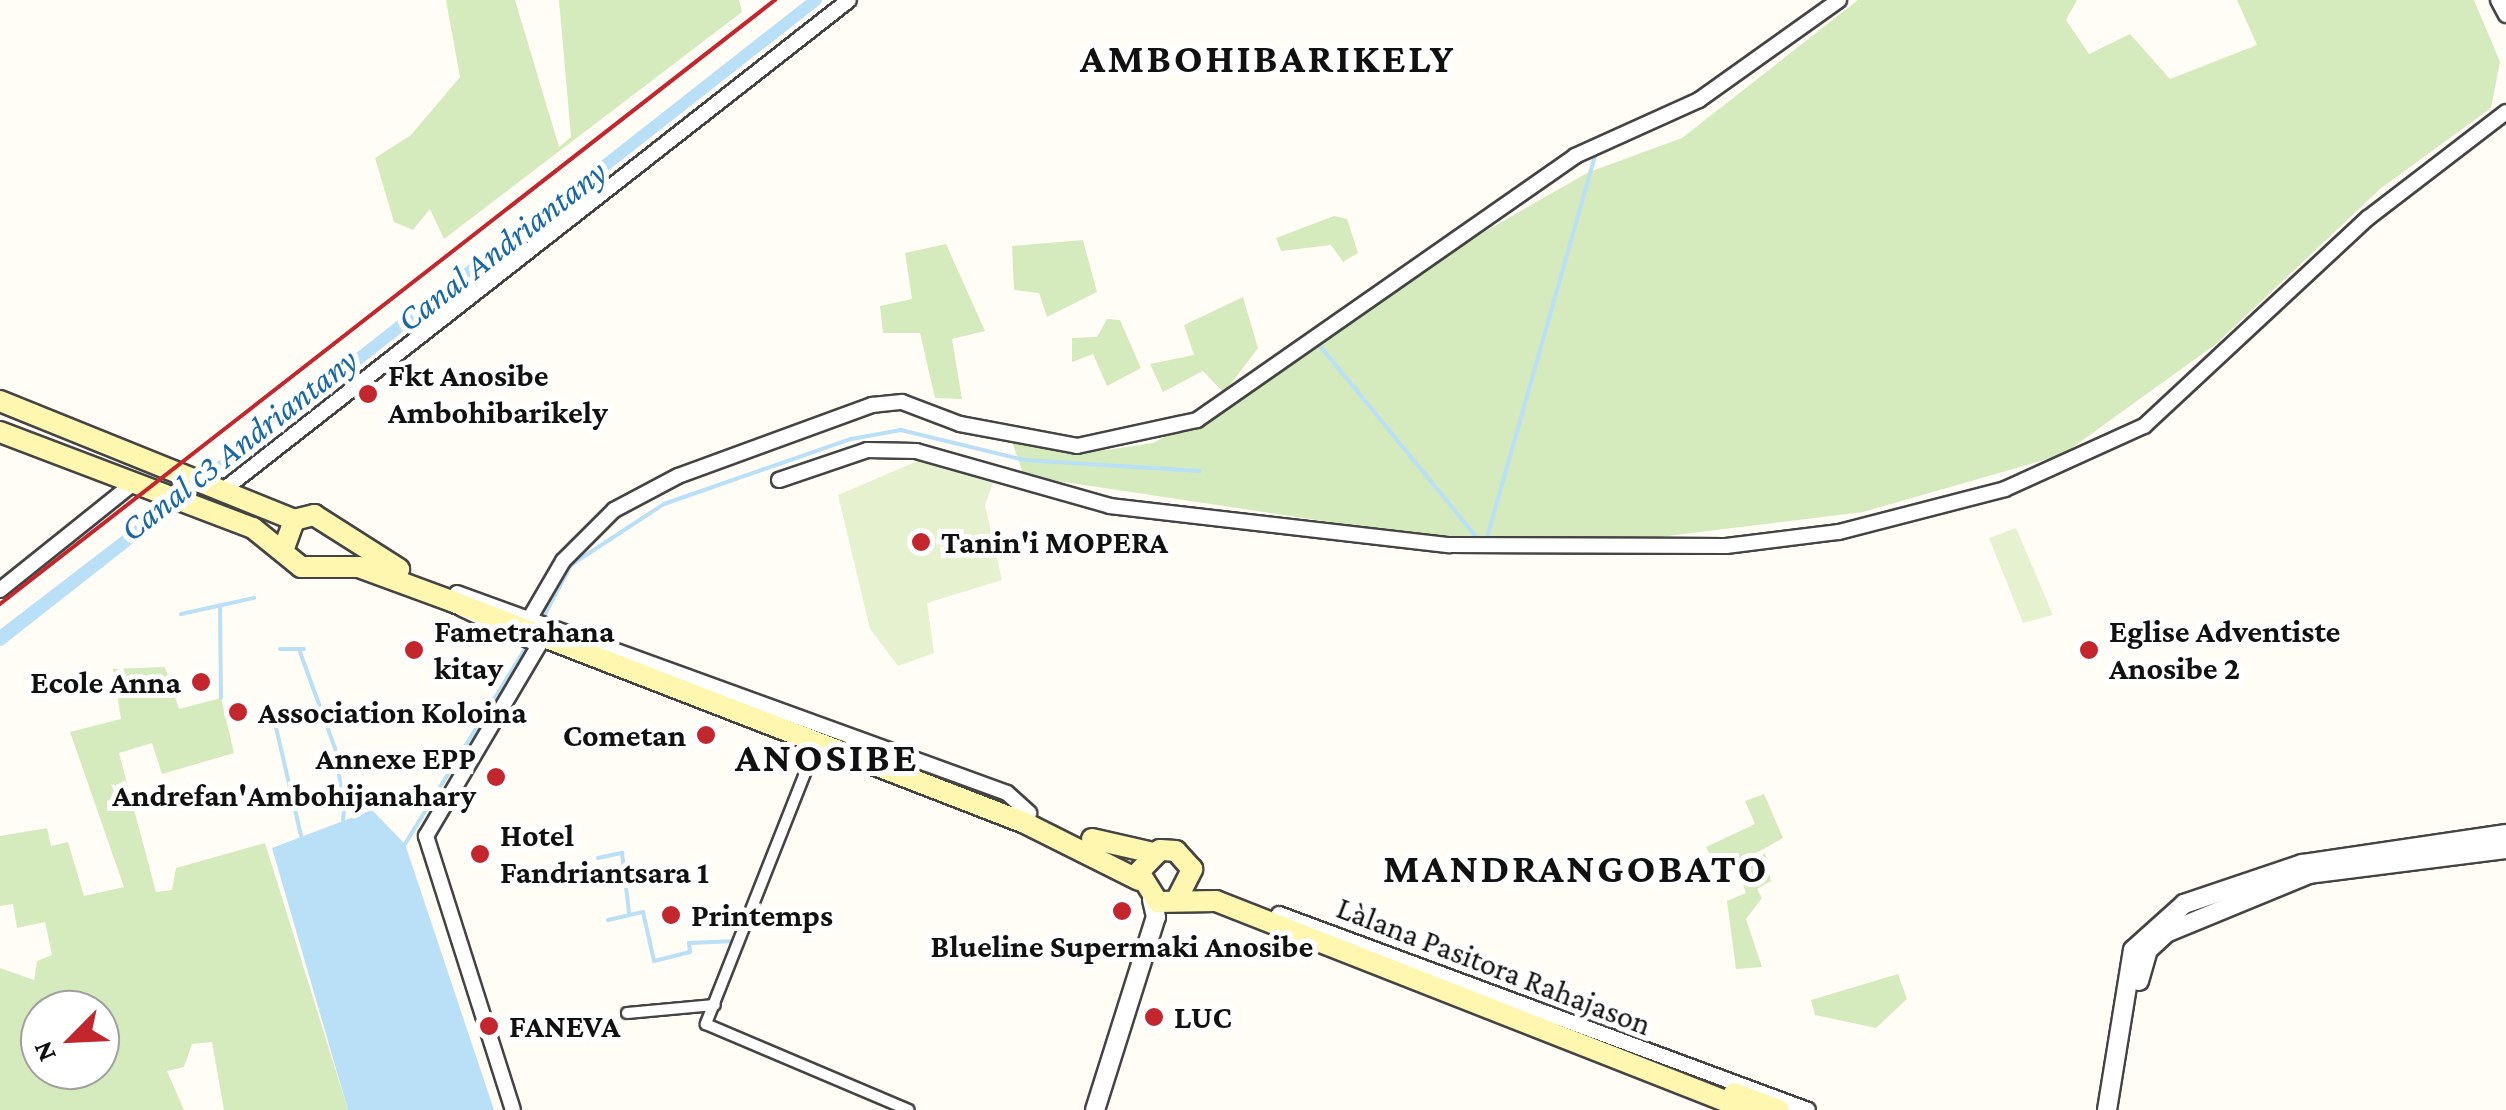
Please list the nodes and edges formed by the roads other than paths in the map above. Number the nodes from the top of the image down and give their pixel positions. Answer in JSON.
{"nodes":[{"id":1,"x":849,"y":0,"type":"edge"},
{"id":2,"x":1839,"y":0,"type":"edge"},
{"id":3,"x":2498,"y":0,"type":"edge"},
{"id":4,"x":2506,"y":14,"type":"edge"},
{"id":5,"x":2506,"y":112,"type":"edge"},
{"id":6,"x":0,"y":402,"type":"edge"},
{"id":7,"x":0,"y":432,"type":"edge"},
{"id":8,"x":779,"y":480,"type":"dead end"},
{"id":9,"x":132,"y":485,"type":"junction"},
{"id":10,"x":222,"y":491,"type":"junction"},
{"id":11,"x":294,"y":520,"type":"junction"},
{"id":12,"x":338,"y":538,"type":"junction"},
{"id":13,"x":284,"y":548,"type":"junction"},
{"id":14,"x":328,"y":563,"type":"junction"},
{"id":15,"x":0,"y":590,"type":"edge"},
{"id":16,"x":455,"y":598,"type":"junction"},
{"id":17,"x":539,"y":630,"type":"junction"},
{"id":18,"x":815,"y":748,"type":"dead end"},
{"id":19,"x":2506,"y":834,"type":"edge"},
{"id":20,"x":2506,"y":849,"type":"edge"},
{"id":21,"x":1153,"y":852,"type":"junction"},
{"id":22,"x":1192,"y":869,"type":"junction"},
{"id":23,"x":1140,"y":880,"type":"junction"},
{"id":24,"x":1152,"y":899,"type":"junction"},
{"id":25,"x":1176,"y":901,"type":"junction"},
{"id":26,"x":1278,"y":920,"type":"junction"},
{"id":27,"x":715,"y":1006,"type":"junction"},
{"id":28,"x":628,"y":1013,"type":"dead end"},
{"id":29,"x":513,"y":1110,"type":"edge"},
{"id":30,"x":909,"y":1110,"type":"edge"},
{"id":31,"x":1095,"y":1110,"type":"edge"},
{"id":32,"x":1107,"y":1110,"type":"edge"},
{"id":33,"x":1724,"y":1110,"type":"edge"},
{"id":34,"x":1748,"y":1110,"type":"edge"},
{"id":35,"x":1779,"y":1110,"type":"edge"},
{"id":36,"x":1808,"y":1110,"type":"edge"},
{"id":37,"x":2108,"y":1110,"type":"edge"},
{"id":38,"x":2120,"y":1110,"type":"edge"}],
"edges":[{"from":1,"to":10,"type":"street"},
{"from":2,"to":17,"type":"street"},
{"from":3,"to":4,"type":"street"},
{"from":5,"to":8,"type":"street"},
{"from":6,"to":10,"type":"main road"},
{"from":7,"to":9,"type":"main road"},
{"from":9,"to":13,"type":"main road"},
{"from":9,"to":15,"type":"street"},
{"from":10,"to":11,"type":"main road"},
{"from":11,"to":12,"type":"main road"},
{"from":11,"to":13,"type":"main road"},
{"from":12,"to":14,"type":"main road"},
{"from":12,"to":16,"type":"main road"},
{"from":13,"to":14,"type":"main road"},
{"from":14,"to":16,"type":"main road"},
{"from":16,"to":17,"type":"main road"},
{"from":17,"to":21,"type":"main road"},
{"from":17,"to":23,"type":"main road"},
{"from":17,"to":29,"type":"street"},
{"from":18,"to":27,"type":"street"},
{"from":19,"to":37,"type":"street"},
{"from":20,"to":38,"type":"street"},
{"from":21,"to":22,"type":"main road"},
{"from":21,"to":23,"type":"main road"},
{"from":22,"to":25,"type":"main road"},
{"from":22,"to":26,"type":"main road","name":"Làlana Pasitora Rahajason"},
{"from":23,"to":24,"type":"main road"},
{"from":24,"to":25,"type":"main road"},
{"from":24,"to":31,"type":"street"},
{"from":25,"to":26,"type":"main road","name":"Làlana Pasitora Rahajason"},
{"from":25,"to":32,"type":"street"},
{"from":26,"to":33,"type":"street"},
{"from":26,"to":34,"type":"main road","name":"Làlana Pasitora Rahajason"},
{"from":26,"to":35,"type":"main road","name":"Làlana Pasitora Rahajason"},
{"from":26,"to":36,"type":"street"},
{"from":27,"to":28,"type":"street"},
{"from":27,"to":30,"type":"street"}]}
